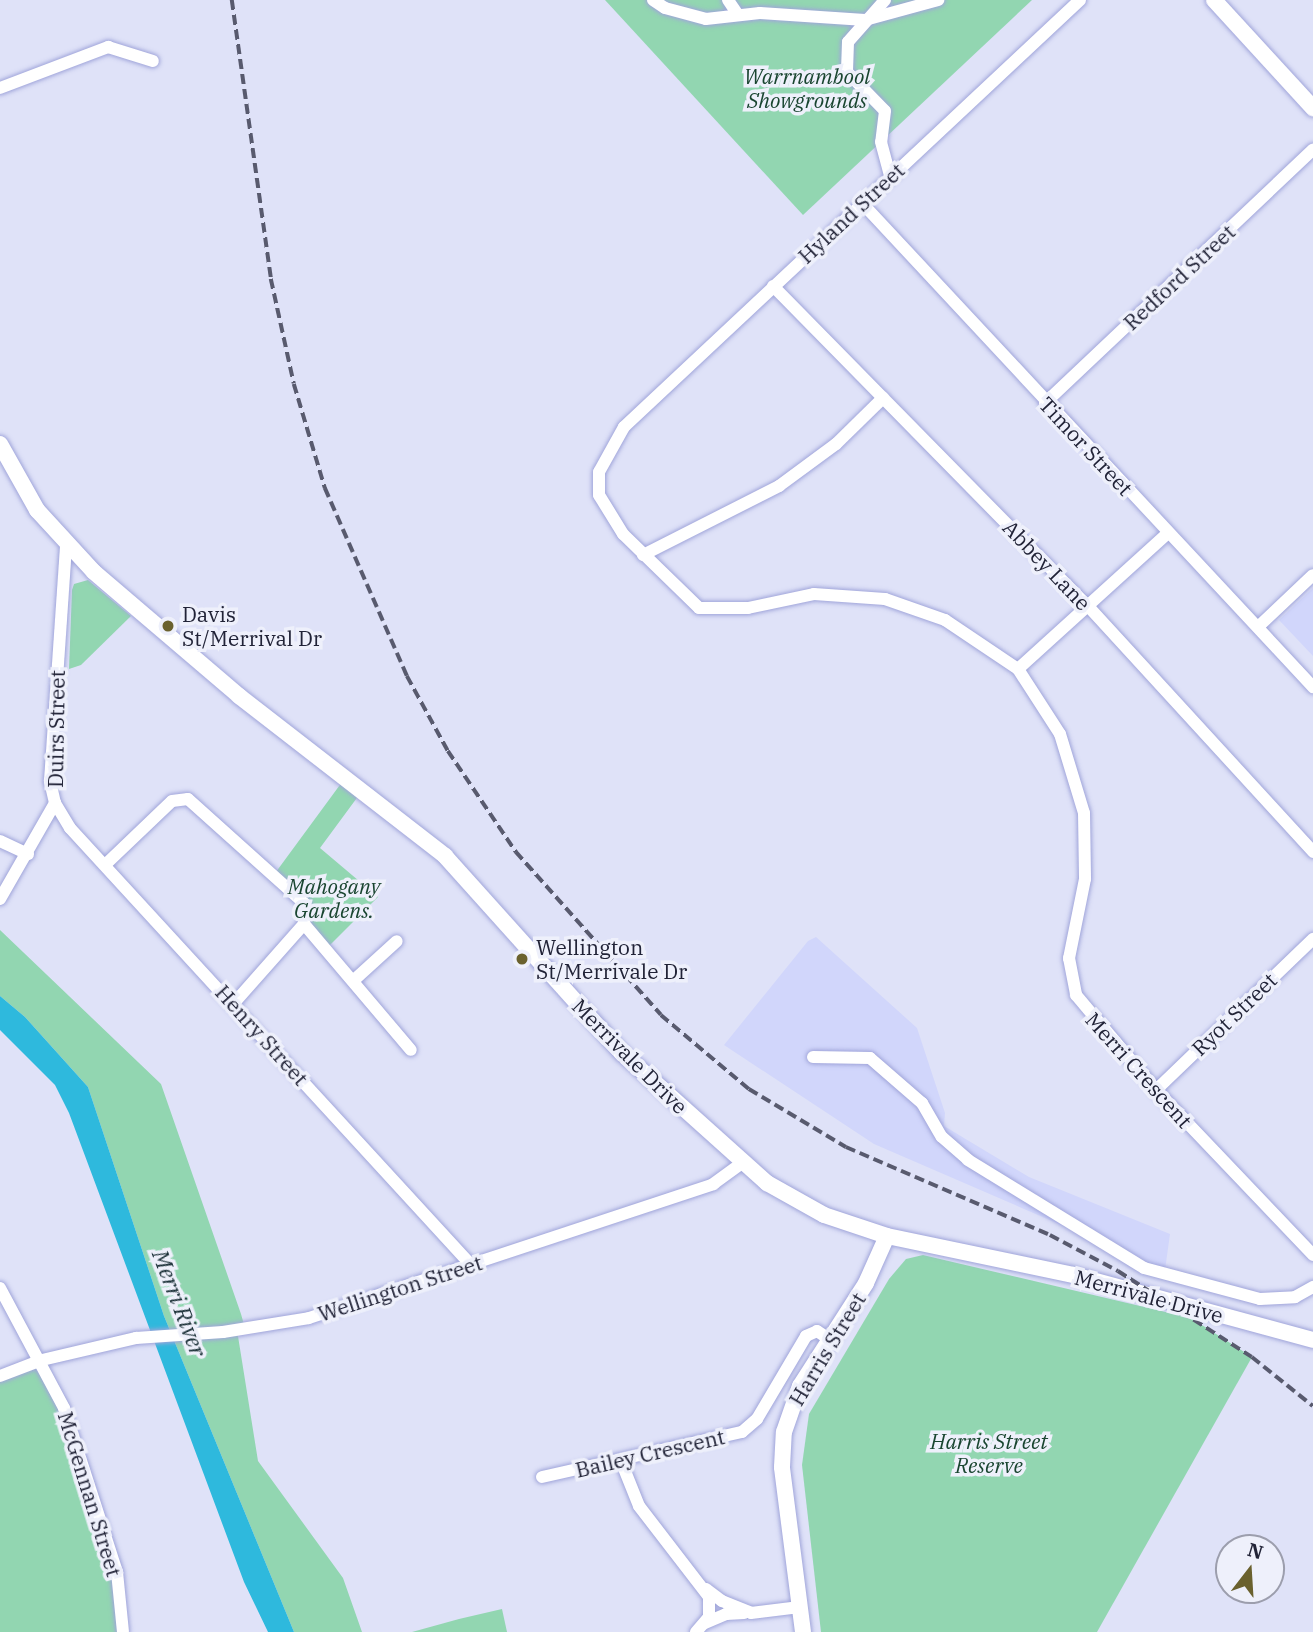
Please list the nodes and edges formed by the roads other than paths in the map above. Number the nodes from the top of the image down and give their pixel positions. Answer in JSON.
{"nodes":[{"id":1,"x":653,"y":0,"type":"edge"},
{"id":2,"x":728,"y":0,"type":"edge"},
{"id":3,"x":884,"y":0,"type":"edge"},
{"id":4,"x":938,"y":0,"type":"edge"},
{"id":5,"x":1080,"y":0,"type":"edge"},
{"id":6,"x":1214,"y":0,"type":"edge"},
{"id":7,"x":738,"y":15,"type":"junction"},
{"id":8,"x":864,"y":20,"type":"junction"},
{"id":9,"x":153,"y":61,"type":"dead end"},
{"id":10,"x":0,"y":88,"type":"edge"},
{"id":11,"x":1313,"y":108,"type":"edge"},
{"id":12,"x":1313,"y":150,"type":"edge"},
{"id":13,"x":890,"y":176,"type":"junction"},
{"id":14,"x":862,"y":203,"type":"junction"},
{"id":15,"x":773,"y":286,"type":"junction"},
{"id":16,"x":883,"y":398,"type":"junction"},
{"id":17,"x":1045,"y":403,"type":"junction"},
{"id":18,"x":624,"y":427,"type":"joint"},
{"id":19,"x":0,"y":444,"type":"edge"},
{"id":20,"x":1168,"y":533,"type":"junction"},
{"id":21,"x":66,"y":545,"type":"junction"},
{"id":22,"x":643,"y":555,"type":"junction"},
{"id":23,"x":1313,"y":575,"type":"edge"},
{"id":24,"x":1087,"y":606,"type":"junction"},
{"id":25,"x":1259,"y":626,"type":"junction"},
{"id":26,"x":1018,"y":669,"type":"junction"},
{"id":27,"x":1313,"y":687,"type":"edge"},
{"id":28,"x":55,"y":803,"type":"junction"},
{"id":29,"x":0,"y":841,"type":"edge"},
{"id":30,"x":1313,"y":852,"type":"edge"},
{"id":31,"x":28,"y":854,"type":"junction"},
{"id":32,"x":106,"y":864,"type":"junction"},
{"id":33,"x":0,"y":899,"type":"edge"},
{"id":34,"x":304,"y":924,"type":"junction"},
{"id":35,"x":1313,"y":939,"type":"edge"},
{"id":36,"x":397,"y":941,"type":"dead end"},
{"id":37,"x":353,"y":981,"type":"junction"},
{"id":38,"x":234,"y":1003,"type":"junction"},
{"id":39,"x":411,"y":1050,"type":"dead end"},
{"id":40,"x":813,"y":1057,"type":"dead end"},
{"id":41,"x":1156,"y":1090,"type":"junction"},
{"id":42,"x":742,"y":1163,"type":"junction"},
{"id":43,"x":887,"y":1236,"type":"junction"},
{"id":44,"x":1313,"y":1255,"type":"edge"},
{"id":45,"x":471,"y":1265,"type":"junction"},
{"id":46,"x":1313,"y":1287,"type":"edge"},
{"id":47,"x":0,"y":1288,"type":"edge"},
{"id":48,"x":829,"y":1339,"type":"junction"},
{"id":49,"x":1313,"y":1340,"type":"edge"},
{"id":50,"x":42,"y":1360,"type":"junction"},
{"id":51,"x":0,"y":1376,"type":"edge"},
{"id":52,"x":621,"y":1461,"type":"junction"},
{"id":53,"x":542,"y":1477,"type":"dead end"},
{"id":54,"x":699,"y":1582,"type":"junction"},
{"id":55,"x":800,"y":1607,"type":"junction"},
{"id":56,"x":762,"y":1613,"type":"junction"},
{"id":57,"x":699,"y":1629,"type":"edge"},
{"id":58,"x":123,"y":1632,"type":"edge"},
{"id":59,"x":803,"y":1632,"type":"edge"}],
"edges":[{"from":1,"to":7,"type":"street"},
{"from":2,"to":7,"type":"street"},
{"from":3,"to":8,"type":"street"},
{"from":4,"to":8,"type":"street"},
{"from":5,"to":13,"type":"street","name":"Hyland Street"},
{"from":6,"to":11,"type":"street"},
{"from":7,"to":8,"type":"street"},
{"from":8,"to":13,"type":"street"},
{"from":9,"to":10,"type":"street"},
{"from":12,"to":17,"type":"street","name":"Redford Street"},
{"from":13,"to":14,"type":"street","name":"Hyland Street"},
{"from":14,"to":15,"type":"street","name":"Hyland Street"},
{"from":14,"to":17,"type":"street","name":"Timor Street"},
{"from":15,"to":16,"type":"street","name":"Abbey Lane"},
{"from":15,"to":18,"type":"street","name":"Hyland Street"},
{"from":16,"to":22,"type":"street"},
{"from":16,"to":24,"type":"street","name":"Abbey Lane"},
{"from":17,"to":20,"type":"street","name":"Timor Street"},
{"from":18,"to":22,"type":"street","name":"Merri Crescent"},
{"from":19,"to":21,"type":"street","name":"Merrivale Drive"},
{"from":20,"to":24,"type":"street"},
{"from":20,"to":25,"type":"street","name":"Timor Street"},
{"from":21,"to":28,"type":"street","name":"Duirs Street"},
{"from":21,"to":42,"type":"street","name":"Merrivale Drive"},
{"from":22,"to":26,"type":"street","name":"Merri Crescent"},
{"from":23,"to":25,"type":"street"},
{"from":24,"to":26,"type":"street"},
{"from":24,"to":30,"type":"street","name":"Abbey Lane"},
{"from":25,"to":27,"type":"street","name":"Timor Street"},
{"from":26,"to":41,"type":"street","name":"Merri Crescent"},
{"from":28,"to":31,"type":"street","name":"Duirs Street"},
{"from":28,"to":32,"type":"street","name":"Henry Street"},
{"from":29,"to":31,"type":"street"},
{"from":31,"to":33,"type":"street","name":"Duirs Street"},
{"from":32,"to":34,"type":"street"},
{"from":32,"to":38,"type":"street","name":"Henry Street"},
{"from":34,"to":37,"type":"street"},
{"from":34,"to":38,"type":"street"},
{"from":35,"to":41,"type":"street","name":"Ryot Street"},
{"from":36,"to":37,"type":"street"},
{"from":37,"to":39,"type":"street"},
{"from":38,"to":45,"type":"street","name":"Henry Street"},
{"from":40,"to":46,"type":"street"},
{"from":41,"to":44,"type":"street","name":"Merri Crescent"},
{"from":42,"to":43,"type":"street","name":"Merrivale Drive"},
{"from":42,"to":45,"type":"street","name":"Wellington Street"},
{"from":43,"to":48,"type":"street","name":"Harris Street"},
{"from":43,"to":49,"type":"street","name":"Merrivale Drive"},
{"from":45,"to":50,"type":"street","name":"Wellington Street"},
{"from":47,"to":50,"type":"street","name":"McGennan Street"},
{"from":48,"to":52,"type":"street","name":"Bailey Crescent"},
{"from":48,"to":55,"type":"street","name":"Harris Street"},
{"from":50,"to":51,"type":"street","name":"Wellington Street"},
{"from":50,"to":58,"type":"street","name":"McGennan Street"},
{"from":52,"to":53,"type":"street","name":"Bailey Crescent"},
{"from":52,"to":54,"type":"street"},
{"from":54,"to":56,"type":"street"},
{"from":54,"to":57,"type":"street"},
{"from":55,"to":56,"type":"street"},
{"from":55,"to":59,"type":"street","name":"Harris Street"},
{"from":56,"to":57,"type":"street"}]}
